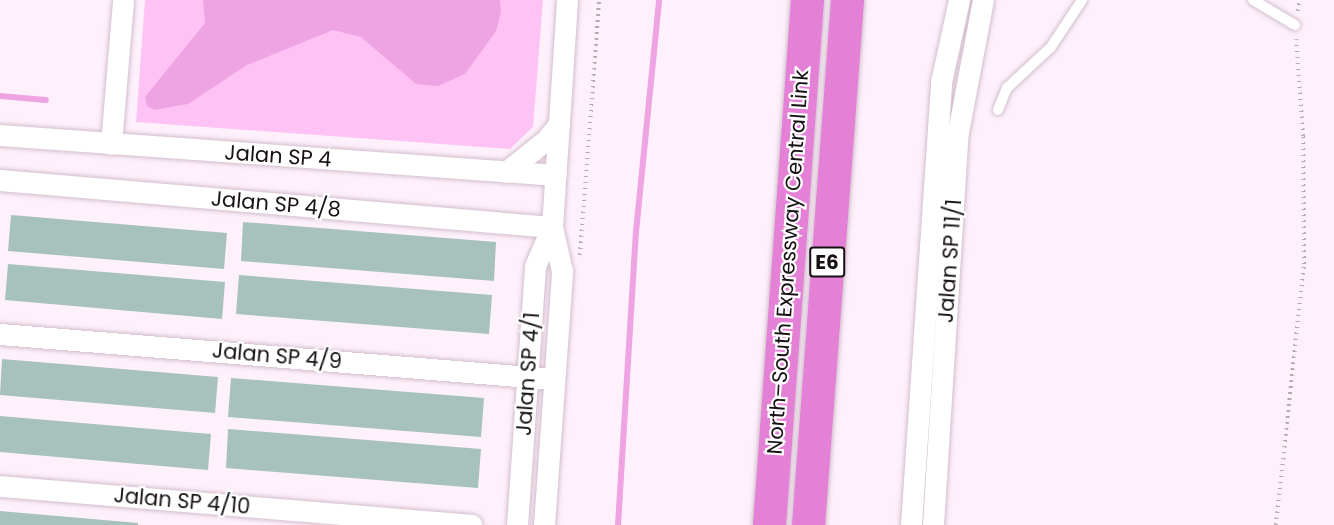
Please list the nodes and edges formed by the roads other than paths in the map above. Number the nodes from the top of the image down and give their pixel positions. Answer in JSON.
{"nodes":[{"id":1,"x":123,"y":0,"type":"edge"},
{"id":2,"x":567,"y":0,"type":"edge"},
{"id":3,"x":807,"y":0,"type":"edge"},
{"id":4,"x":847,"y":0,"type":"edge"},
{"id":5,"x":959,"y":0,"type":"edge"},
{"id":6,"x":983,"y":0,"type":"edge"},
{"id":7,"x":1082,"y":0,"type":"edge"},
{"id":8,"x":1253,"y":0,"type":"edge"},
{"id":9,"x":1295,"y":25,"type":"road end"},
{"id":10,"x":998,"y":110,"type":"dead end"},
{"id":11,"x":559,"y":124,"type":"junction"},
{"id":12,"x":0,"y":135,"type":"edge"},
{"id":13,"x":111,"y":144,"type":"junction"},
{"id":14,"x":506,"y":172,"type":"junction"},
{"id":15,"x":555,"y":175,"type":"junction"},
{"id":16,"x":0,"y":180,"type":"edge"},
{"id":17,"x":552,"y":227,"type":"junction"},
{"id":18,"x":0,"y":334,"type":"edge"},
{"id":19,"x":528,"y":376,"type":"junction"},
{"id":20,"x":554,"y":379,"type":"junction"},
{"id":21,"x":0,"y":486,"type":"edge"},
{"id":22,"x":471,"y":525,"type":"edge"},
{"id":23,"x":517,"y":525,"type":"edge"},
{"id":24,"x":544,"y":525,"type":"edge"},
{"id":25,"x":769,"y":525,"type":"edge"},
{"id":26,"x":808,"y":525,"type":"edge"},
{"id":27,"x":911,"y":525,"type":"edge"},
{"id":28,"x":933,"y":525,"type":"edge"}],
"edges":[{"from":1,"to":13,"type":"street"},
{"from":2,"to":11,"type":"street","name":"Jalan SP 4/1"},
{"from":3,"to":25,"type":"highway","name":"North–South Expressway Central Link","number":"E6"},
{"from":4,"to":26,"type":"highway","name":"North–South Expressway Central Link","number":"E6"},
{"from":5,"to":27,"type":"street","name":"Jalan SP 11/1"},
{"from":6,"to":28,"type":"street","name":"Jalan SP 11/1"},
{"from":7,"to":10,"type":"lane"},
{"from":8,"to":9,"type":"lane"},
{"from":11,"to":14,"type":"street"},
{"from":11,"to":15,"type":"street","name":"Jalan SP 4/1"},
{"from":12,"to":13,"type":"street","name":"Jalan SP 4"},
{"from":13,"to":14,"type":"street","name":"Jalan SP 4"},
{"from":14,"to":15,"type":"street","name":"Jalan SP 4"},
{"from":15,"to":17,"type":"street","name":"Jalan SP 4/1"},
{"from":16,"to":17,"type":"street","name":"Jalan SP 4/8"},
{"from":17,"to":19,"type":"street","name":"Jalan SP 4/1"},
{"from":17,"to":20,"type":"street","name":"Jalan SP 4/1"},
{"from":18,"to":19,"type":"street","name":"Jalan SP 4/9"},
{"from":19,"to":20,"type":"street","name":"Jalan SP 4/9"},
{"from":19,"to":23,"type":"street","name":"Jalan SP 4/1"},
{"from":20,"to":24,"type":"street","name":"Jalan SP 4/1"},
{"from":21,"to":22,"type":"street","name":"Jalan SP 4/10"}]}
